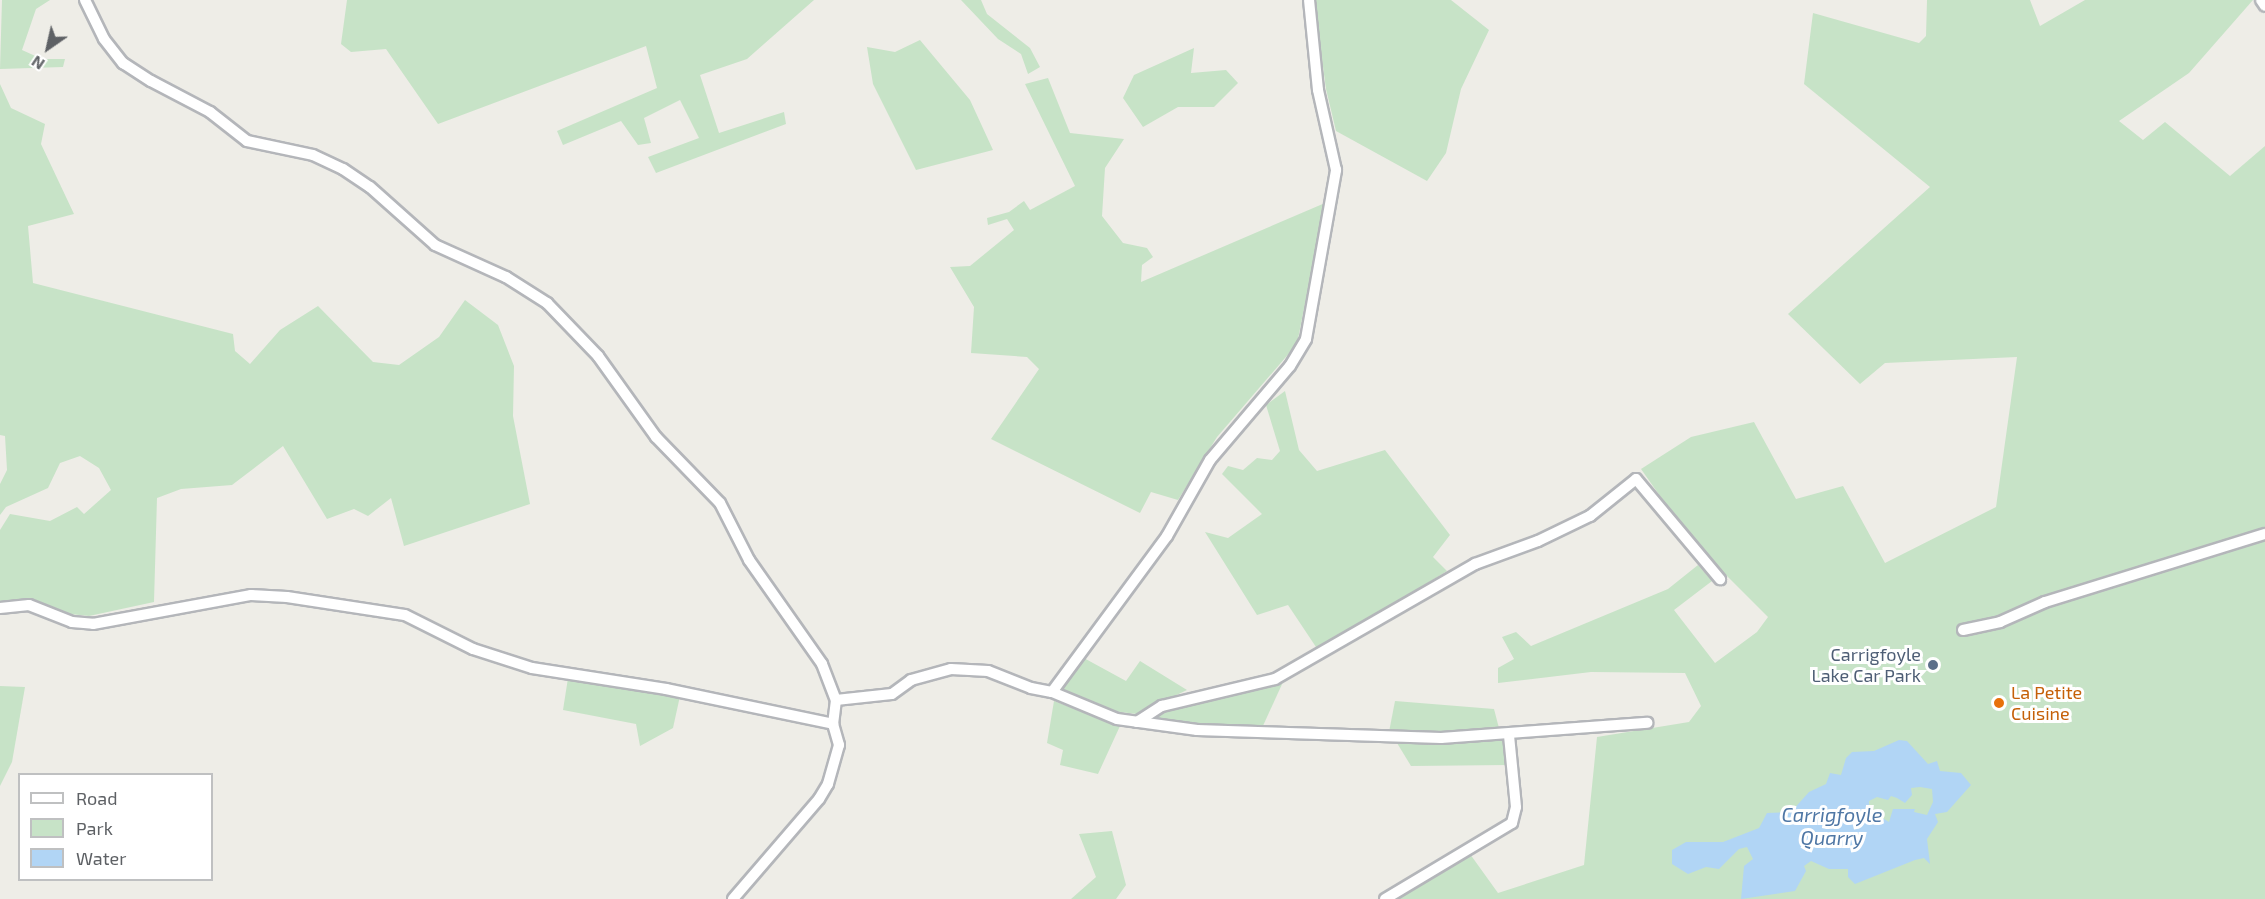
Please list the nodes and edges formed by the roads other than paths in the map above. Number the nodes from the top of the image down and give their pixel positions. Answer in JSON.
{"nodes":[{"id":1,"x":85,"y":0,"type":"edge"},
{"id":2,"x":1309,"y":0,"type":"edge"},
{"id":3,"x":2261,"y":0,"type":"edge"},
{"id":4,"x":2265,"y":6,"type":"edge"},
{"id":5,"x":2265,"y":534,"type":"edge"},
{"id":6,"x":1720,"y":579,"type":"dead end"},
{"id":7,"x":0,"y":608,"type":"edge"},
{"id":8,"x":1963,"y":630,"type":"dead end"},
{"id":9,"x":1052,"y":692,"type":"junction"},
{"id":10,"x":836,"y":700,"type":"junction"},
{"id":11,"x":1137,"y":722,"type":"junction"},
{"id":12,"x":1647,"y":723,"type":"dead end"},
{"id":13,"x":833,"y":724,"type":"junction"},
{"id":14,"x":1509,"y":736,"type":"junction"},
{"id":15,"x":733,"y":899,"type":"edge"},
{"id":16,"x":1385,"y":899,"type":"edge"}],
"edges":[{"from":1,"to":10,"type":"street"},
{"from":2,"to":9,"type":"street"},
{"from":3,"to":4,"type":"street"},
{"from":5,"to":8,"type":"street"},
{"from":6,"to":11,"type":"street"},
{"from":7,"to":13,"type":"street"},
{"from":9,"to":10,"type":"street"},
{"from":9,"to":11,"type":"street"},
{"from":10,"to":13,"type":"street"},
{"from":11,"to":14,"type":"street"},
{"from":12,"to":14,"type":"street"},
{"from":13,"to":15,"type":"street"},
{"from":14,"to":16,"type":"street"}]}
